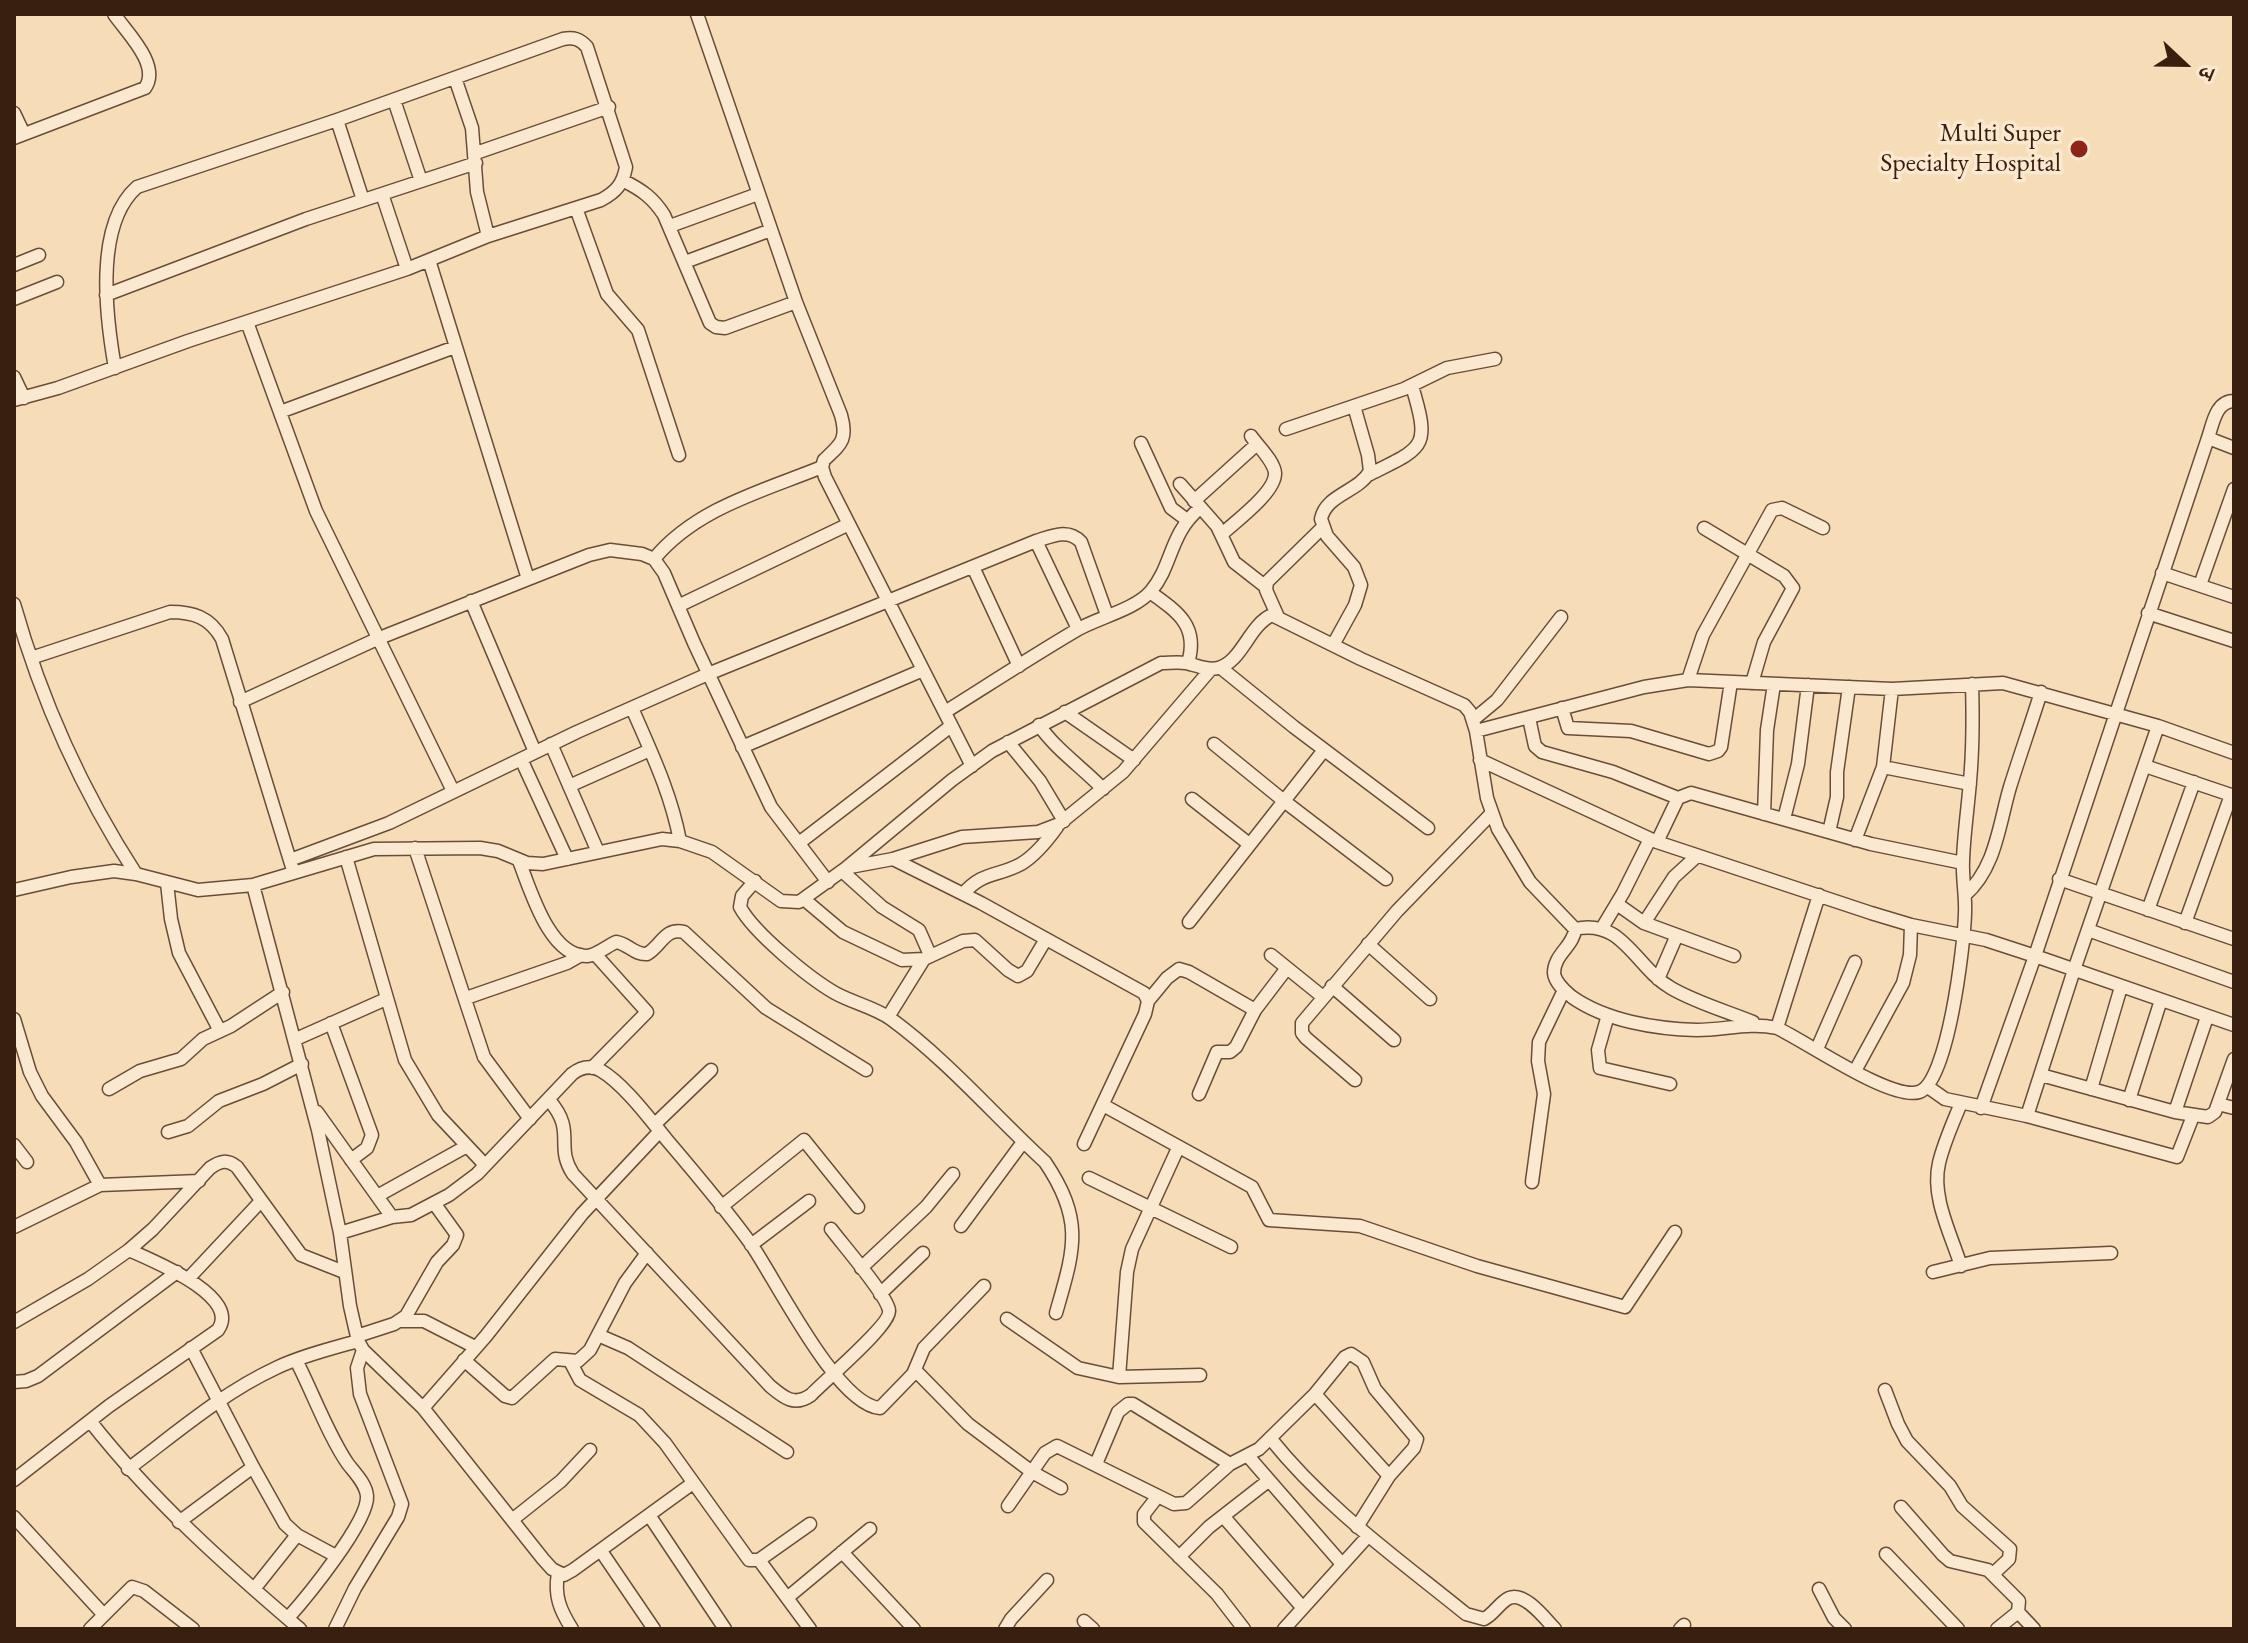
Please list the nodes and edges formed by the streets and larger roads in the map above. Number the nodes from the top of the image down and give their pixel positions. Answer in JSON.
{"nodes":[{"id":1,"x":114,"y":14,"type":"edge"},
{"id":2,"x":697,"y":14,"type":"edge"},
{"id":3,"x":455,"y":78,"type":"junction"},
{"id":4,"x":394,"y":100,"type":"junction"},
{"id":5,"x":609,"y":107,"type":"junction"},
{"id":6,"x":14,"y":113,"type":"edge"},
{"id":7,"x":337,"y":120,"type":"junction"},
{"id":8,"x":19,"y":136,"type":"edge"},
{"id":9,"x":476,"y":158,"type":"junction"},
{"id":10,"x":421,"y":181,"type":"junction"},
{"id":11,"x":624,"y":181,"type":"junction"},
{"id":12,"x":382,"y":194,"type":"junction"},
{"id":13,"x":758,"y":194,"type":"junction"},
{"id":14,"x":363,"y":200,"type":"junction"},
{"id":15,"x":576,"y":208,"type":"junction"},
{"id":16,"x":670,"y":226,"type":"junction"},
{"id":17,"x":771,"y":230,"type":"junction"},
{"id":18,"x":488,"y":236,"type":"junction"},
{"id":19,"x":39,"y":255,"type":"dead end"},
{"id":20,"x":429,"y":260,"type":"junction"},
{"id":21,"x":685,"y":262,"type":"junction"},
{"id":22,"x":14,"y":265,"type":"edge"},
{"id":23,"x":407,"y":269,"type":"junction"},
{"id":24,"x":57,"y":282,"type":"dead end"},
{"id":25,"x":106,"y":295,"type":"junction"},
{"id":26,"x":14,"y":299,"type":"edge"},
{"id":27,"x":796,"y":302,"type":"junction"},
{"id":28,"x":247,"y":322,"type":"junction"},
{"id":29,"x":455,"y":347,"type":"junction"},
{"id":30,"x":1495,"y":359,"type":"dead end"},
{"id":31,"x":115,"y":368,"type":"junction"},
{"id":32,"x":14,"y":377,"type":"edge"},
{"id":33,"x":1412,"y":386,"type":"junction"},
{"id":34,"x":19,"y":399,"type":"edge"},
{"id":35,"x":2234,"y":401,"type":"edge"},
{"id":36,"x":1354,"y":406,"type":"junction"},
{"id":37,"x":280,"y":412,"type":"junction"},
{"id":38,"x":1286,"y":429,"type":"dead end"},
{"id":39,"x":2208,"y":438,"type":"junction"},
{"id":40,"x":1141,"y":443,"type":"dead end"},
{"id":41,"x":2234,"y":448,"type":"edge"},
{"id":42,"x":679,"y":455,"type":"dead end"},
{"id":43,"x":822,"y":467,"type":"junction"},
{"id":44,"x":1368,"y":475,"type":"junction"},
{"id":45,"x":1180,"y":484,"type":"dead end"},
{"id":46,"x":2234,"y":489,"type":"edge"},
{"id":47,"x":1197,"y":504,"type":"junction"},
{"id":48,"x":1187,"y":520,"type":"junction"},
{"id":49,"x":849,"y":524,"type":"junction"},
{"id":50,"x":1322,"y":528,"type":"junction"},
{"id":51,"x":1704,"y":528,"type":"dead end"},
{"id":52,"x":1823,"y":528,"type":"dead end"},
{"id":53,"x":1222,"y":534,"type":"junction"},
{"id":54,"x":1036,"y":541,"type":"junction"},
{"id":55,"x":1747,"y":555,"type":"junction"},
{"id":56,"x":654,"y":559,"type":"junction"},
{"id":57,"x":973,"y":567,"type":"junction"},
{"id":58,"x":2162,"y":573,"type":"junction"},
{"id":59,"x":528,"y":579,"type":"junction"},
{"id":60,"x":2200,"y":585,"type":"junction"},
{"id":61,"x":1266,"y":587,"type":"junction"},
{"id":62,"x":1150,"y":592,"type":"junction"},
{"id":63,"x":2234,"y":597,"type":"edge"},
{"id":64,"x":471,"y":601,"type":"junction"},
{"id":65,"x":888,"y":601,"type":"junction"},
{"id":66,"x":14,"y":604,"type":"edge"},
{"id":67,"x":678,"y":606,"type":"junction"},
{"id":68,"x":2148,"y":613,"type":"junction"},
{"id":69,"x":1107,"y":615,"type":"junction"},
{"id":70,"x":1278,"y":617,"type":"junction"},
{"id":71,"x":1561,"y":617,"type":"dead end"},
{"id":72,"x":18,"y":628,"type":"edge"},
{"id":73,"x":1078,"y":629,"type":"junction"},
{"id":74,"x":377,"y":639,"type":"junction"},
{"id":75,"x":2234,"y":641,"type":"edge"},
{"id":76,"x":1333,"y":645,"type":"junction"},
{"id":77,"x":31,"y":658,"type":"junction"},
{"id":78,"x":1188,"y":663,"type":"junction"},
{"id":79,"x":1019,"y":666,"type":"junction"},
{"id":80,"x":1216,"y":668,"type":"junction"},
{"id":81,"x":923,"y":670,"type":"junction"},
{"id":82,"x":708,"y":674,"type":"junction"},
{"id":83,"x":1688,"y":680,"type":"junction"},
{"id":84,"x":1731,"y":682,"type":"junction"},
{"id":85,"x":1752,"y":683,"type":"junction"},
{"id":86,"x":1774,"y":684,"type":"junction"},
{"id":87,"x":1972,"y":684,"type":"junction"},
{"id":88,"x":1808,"y":685,"type":"junction"},
{"id":89,"x":1849,"y":687,"type":"junction"},
{"id":90,"x":1892,"y":689,"type":"junction"},
{"id":91,"x":2041,"y":692,"type":"junction"},
{"id":92,"x":240,"y":702,"type":"junction"},
{"id":93,"x":632,"y":708,"type":"junction"},
{"id":94,"x":1562,"y":708,"type":"junction"},
{"id":95,"x":945,"y":712,"type":"junction"},
{"id":96,"x":1065,"y":712,"type":"junction"},
{"id":97,"x":2115,"y":713,"type":"junction"},
{"id":98,"x":1529,"y":718,"type":"junction"},
{"id":99,"x":1039,"y":725,"type":"junction"},
{"id":100,"x":951,"y":726,"type":"junction"},
{"id":101,"x":1475,"y":726,"type":"junction"},
{"id":102,"x":2158,"y":726,"type":"junction"},
{"id":103,"x":1008,"y":742,"type":"junction"},
{"id":104,"x":551,"y":744,"type":"junction"},
{"id":105,"x":1214,"y":744,"type":"dead end"},
{"id":106,"x":742,"y":747,"type":"junction"},
{"id":107,"x":650,"y":750,"type":"junction"},
{"id":108,"x":1324,"y":750,"type":"junction"},
{"id":109,"x":535,"y":752,"type":"junction"},
{"id":110,"x":2234,"y":753,"type":"edge"},
{"id":111,"x":521,"y":759,"type":"junction"},
{"id":112,"x":1134,"y":760,"type":"junction"},
{"id":113,"x":1480,"y":760,"type":"junction"},
{"id":114,"x":972,"y":766,"type":"junction"},
{"id":115,"x":2145,"y":766,"type":"junction"},
{"id":116,"x":1883,"y":767,"type":"junction"},
{"id":117,"x":2194,"y":782,"type":"junction"},
{"id":118,"x":1970,"y":784,"type":"junction"},
{"id":119,"x":569,"y":786,"type":"junction"},
{"id":120,"x":1103,"y":789,"type":"junction"},
{"id":121,"x":453,"y":791,"type":"junction"},
{"id":122,"x":2232,"y":795,"type":"edge"},
{"id":123,"x":1678,"y":798,"type":"junction"},
{"id":124,"x":1192,"y":799,"type":"dead end"},
{"id":125,"x":1284,"y":801,"type":"junction"},
{"id":126,"x":1491,"y":814,"type":"junction"},
{"id":127,"x":1764,"y":814,"type":"junction"},
{"id":128,"x":1784,"y":819,"type":"junction"},
{"id":129,"x":1061,"y":822,"type":"junction"},
{"id":130,"x":1428,"y":828,"type":"dead end"},
{"id":131,"x":1829,"y":832,"type":"junction"},
{"id":132,"x":1855,"y":840,"type":"junction"},
{"id":133,"x":680,"y":841,"type":"junction"},
{"id":134,"x":1654,"y":841,"type":"junction"},
{"id":135,"x":799,"y":843,"type":"junction"},
{"id":136,"x":1249,"y":844,"type":"junction"},
{"id":137,"x":415,"y":848,"type":"junction"},
{"id":138,"x":598,"y":852,"type":"junction"},
{"id":139,"x":1697,"y":856,"type":"junction"},
{"id":140,"x":346,"y":857,"type":"junction"},
{"id":141,"x":567,"y":859,"type":"junction"},
{"id":142,"x":893,"y":859,"type":"junction"},
{"id":143,"x":290,"y":860,"type":"junction"},
{"id":144,"x":519,"y":861,"type":"junction"},
{"id":145,"x":1963,"y":863,"type":"junction"},
{"id":146,"x":844,"y":870,"type":"junction"},
{"id":147,"x":294,"y":873,"type":"junction"},
{"id":148,"x":136,"y":874,"type":"junction"},
{"id":149,"x":1386,"y":879,"type":"dead end"},
{"id":150,"x":2059,"y":879,"type":"junction"},
{"id":151,"x":755,"y":881,"type":"junction"},
{"id":152,"x":828,"y":882,"type":"junction"},
{"id":153,"x":167,"y":883,"type":"junction"},
{"id":154,"x":253,"y":885,"type":"junction"},
{"id":155,"x":14,"y":890,"type":"edge"},
{"id":156,"x":963,"y":894,"type":"junction"},
{"id":157,"x":2100,"y":894,"type":"junction"},
{"id":158,"x":1819,"y":895,"type":"junction"},
{"id":159,"x":1965,"y":895,"type":"junction"},
{"id":160,"x":805,"y":900,"type":"junction"},
{"id":161,"x":1617,"y":904,"type":"junction"},
{"id":162,"x":2148,"y":910,"type":"junction"},
{"id":163,"x":1189,"y":922,"type":"dead end"},
{"id":164,"x":1644,"y":923,"type":"junction"},
{"id":165,"x":2185,"y":923,"type":"junction"},
{"id":166,"x":1911,"y":925,"type":"junction"},
{"id":167,"x":1602,"y":928,"type":"junction"},
{"id":168,"x":1575,"y":929,"type":"junction"},
{"id":169,"x":2088,"y":930,"type":"junction"},
{"id":170,"x":1677,"y":935,"type":"junction"},
{"id":171,"x":1964,"y":935,"type":"junction"},
{"id":172,"x":2234,"y":938,"type":"edge"},
{"id":173,"x":1046,"y":939,"type":"junction"},
{"id":174,"x":1368,"y":944,"type":"junction"},
{"id":175,"x":588,"y":955,"type":"junction"},
{"id":176,"x":1271,"y":955,"type":"dead end"},
{"id":177,"x":1734,"y":956,"type":"dead end"},
{"id":178,"x":2035,"y":956,"type":"junction"},
{"id":179,"x":927,"y":957,"type":"junction"},
{"id":180,"x":1855,"y":962,"type":"dead end"},
{"id":181,"x":1287,"y":968,"type":"junction"},
{"id":182,"x":2074,"y":970,"type":"junction"},
{"id":183,"x":1658,"y":979,"type":"junction"},
{"id":184,"x":2234,"y":982,"type":"edge"},
{"id":185,"x":1332,"y":986,"type":"junction"},
{"id":186,"x":2121,"y":987,"type":"junction"},
{"id":187,"x":1564,"y":990,"type":"junction"},
{"id":188,"x":283,"y":992,"type":"junction"},
{"id":189,"x":1323,"y":997,"type":"junction"},
{"id":190,"x":466,"y":998,"type":"junction"},
{"id":191,"x":386,"y":999,"type":"junction"},
{"id":192,"x":1430,"y":999,"type":"dead end"},
{"id":193,"x":2161,"y":1000,"type":"junction"},
{"id":194,"x":1148,"y":1001,"type":"junction"},
{"id":195,"x":1255,"y":1010,"type":"junction"},
{"id":196,"x":1608,"y":1015,"type":"junction"},
{"id":197,"x":888,"y":1017,"type":"junction"},
{"id":198,"x":2207,"y":1017,"type":"junction"},
{"id":199,"x":14,"y":1023,"type":"edge"},
{"id":200,"x":331,"y":1023,"type":"junction"},
{"id":201,"x":1760,"y":1024,"type":"junction"},
{"id":202,"x":2234,"y":1025,"type":"edge"},
{"id":203,"x":1777,"y":1028,"type":"junction"},
{"id":204,"x":220,"y":1031,"type":"junction"},
{"id":205,"x":296,"y":1039,"type":"junction"},
{"id":206,"x":1394,"y":1040,"type":"dead end"},
{"id":207,"x":1817,"y":1049,"type":"junction"},
{"id":208,"x":302,"y":1064,"type":"junction"},
{"id":209,"x":2233,"y":1067,"type":"edge"},
{"id":210,"x":592,"y":1068,"type":"junction"},
{"id":211,"x":711,"y":1070,"type":"dead end"},
{"id":212,"x":866,"y":1070,"type":"dead end"},
{"id":213,"x":1855,"y":1071,"type":"junction"},
{"id":214,"x":2041,"y":1075,"type":"junction"},
{"id":215,"x":1355,"y":1080,"type":"dead end"},
{"id":216,"x":1670,"y":1084,"type":"dead end"},
{"id":217,"x":1928,"y":1087,"type":"junction"},
{"id":218,"x":109,"y":1089,"type":"dead end"},
{"id":219,"x":2091,"y":1089,"type":"junction"},
{"id":220,"x":1199,"y":1094,"type":"dead end"},
{"id":221,"x":549,"y":1100,"type":"junction"},
{"id":222,"x":2129,"y":1100,"type":"junction"},
{"id":223,"x":310,"y":1103,"type":"junction"},
{"id":224,"x":1961,"y":1103,"type":"junction"},
{"id":225,"x":2218,"y":1104,"type":"junction"},
{"id":226,"x":1103,"y":1105,"type":"junction"},
{"id":227,"x":1981,"y":1108,"type":"junction"},
{"id":228,"x":2234,"y":1108,"type":"edge"},
{"id":229,"x":2175,"y":1112,"type":"junction"},
{"id":230,"x":2027,"y":1116,"type":"junction"},
{"id":231,"x":2193,"y":1116,"type":"junction"},
{"id":232,"x":530,"y":1119,"type":"junction"},
{"id":233,"x":657,"y":1128,"type":"junction"},
{"id":234,"x":168,"y":1132,"type":"dead end"},
{"id":235,"x":1023,"y":1142,"type":"junction"},
{"id":236,"x":1084,"y":1144,"type":"dead end"},
{"id":237,"x":14,"y":1145,"type":"edge"},
{"id":238,"x":467,"y":1146,"type":"junction"},
{"id":239,"x":1178,"y":1148,"type":"junction"},
{"id":240,"x":351,"y":1160,"type":"junction"},
{"id":241,"x":27,"y":1162,"type":"dead end"},
{"id":242,"x":485,"y":1165,"type":"junction"},
{"id":243,"x":953,"y":1174,"type":"dead end"},
{"id":244,"x":1089,"y":1178,"type":"dead end"},
{"id":245,"x":199,"y":1181,"type":"junction"},
{"id":246,"x":1532,"y":1182,"type":"dead end"},
{"id":247,"x":100,"y":1185,"type":"junction"},
{"id":248,"x":379,"y":1195,"type":"junction"},
{"id":249,"x":597,"y":1198,"type":"junction"},
{"id":250,"x":261,"y":1201,"type":"junction"},
{"id":251,"x":809,"y":1201,"type":"dead end"},
{"id":252,"x":434,"y":1203,"type":"junction"},
{"id":253,"x":721,"y":1207,"type":"junction"},
{"id":254,"x":858,"y":1207,"type":"dead end"},
{"id":255,"x":1149,"y":1208,"type":"junction"},
{"id":256,"x":392,"y":1217,"type":"junction"},
{"id":257,"x":961,"y":1226,"type":"dead end"},
{"id":258,"x":14,"y":1227,"type":"edge"},
{"id":259,"x":831,"y":1229,"type":"dead end"},
{"id":260,"x":1675,"y":1232,"type":"dead end"},
{"id":261,"x":340,"y":1233,"type":"junction"},
{"id":262,"x":751,"y":1245,"type":"junction"},
{"id":263,"x":1231,"y":1247,"type":"dead end"},
{"id":264,"x":129,"y":1250,"type":"junction"},
{"id":265,"x":647,"y":1253,"type":"junction"},
{"id":266,"x":923,"y":1253,"type":"dead end"},
{"id":267,"x":2111,"y":1253,"type":"dead end"},
{"id":268,"x":1961,"y":1266,"type":"junction"},
{"id":269,"x":861,"y":1268,"type":"junction"},
{"id":270,"x":344,"y":1272,"type":"junction"},
{"id":271,"x":1933,"y":1272,"type":"dead end"},
{"id":272,"x":182,"y":1275,"type":"junction"},
{"id":273,"x":984,"y":1286,"type":"dead end"},
{"id":274,"x":880,"y":1294,"type":"junction"},
{"id":275,"x":1056,"y":1313,"type":"dead end"},
{"id":276,"x":1007,"y":1319,"type":"dead end"},
{"id":277,"x":401,"y":1321,"type":"junction"},
{"id":278,"x":14,"y":1322,"type":"edge"},
{"id":279,"x":598,"y":1335,"type":"junction"},
{"id":280,"x":359,"y":1342,"type":"junction"},
{"id":281,"x":475,"y":1347,"type":"junction"},
{"id":282,"x":191,"y":1348,"type":"junction"},
{"id":283,"x":296,"y":1360,"type":"junction"},
{"id":284,"x":464,"y":1360,"type":"junction"},
{"id":285,"x":571,"y":1363,"type":"junction"},
{"id":286,"x":916,"y":1371,"type":"junction"},
{"id":287,"x":832,"y":1372,"type":"junction"},
{"id":288,"x":1200,"y":1375,"type":"dead end"},
{"id":289,"x":1119,"y":1377,"type":"junction"},
{"id":290,"x":14,"y":1382,"type":"edge"},
{"id":291,"x":1885,"y":1390,"type":"dead end"},
{"id":292,"x":1315,"y":1394,"type":"junction"},
{"id":293,"x":218,"y":1402,"type":"junction"},
{"id":294,"x":423,"y":1408,"type":"junction"},
{"id":295,"x":90,"y":1421,"type":"junction"},
{"id":296,"x":1270,"y":1438,"type":"junction"},
{"id":297,"x":590,"y":1450,"type":"dead end"},
{"id":298,"x":787,"y":1452,"type":"dead end"},
{"id":299,"x":1248,"y":1456,"type":"junction"},
{"id":300,"x":1096,"y":1464,"type":"junction"},
{"id":301,"x":1230,"y":1464,"type":"junction"},
{"id":302,"x":253,"y":1467,"type":"junction"},
{"id":303,"x":128,"y":1469,"type":"junction"},
{"id":304,"x":1032,"y":1472,"type":"junction"},
{"id":305,"x":1389,"y":1476,"type":"junction"},
{"id":306,"x":14,"y":1480,"type":"edge"},
{"id":307,"x":1268,"y":1481,"type":"junction"},
{"id":308,"x":693,"y":1483,"type":"junction"},
{"id":309,"x":1061,"y":1488,"type":"dead end"},
{"id":310,"x":1158,"y":1496,"type":"junction"},
{"id":311,"x":1008,"y":1506,"type":"dead end"},
{"id":312,"x":1901,"y":1507,"type":"dead end"},
{"id":313,"x":649,"y":1515,"type":"junction"},
{"id":314,"x":1223,"y":1516,"type":"junction"},
{"id":315,"x":14,"y":1517,"type":"edge"},
{"id":316,"x":512,"y":1520,"type":"junction"},
{"id":317,"x":179,"y":1522,"type":"junction"},
{"id":318,"x":810,"y":1524,"type":"dead end"},
{"id":319,"x":1357,"y":1527,"type":"junction"},
{"id":320,"x":870,"y":1529,"type":"dead end"},
{"id":321,"x":297,"y":1535,"type":"junction"},
{"id":322,"x":1368,"y":1536,"type":"junction"},
{"id":323,"x":601,"y":1551,"type":"junction"},
{"id":324,"x":842,"y":1552,"type":"junction"},
{"id":325,"x":1886,"y":1554,"type":"dead end"},
{"id":326,"x":336,"y":1556,"type":"junction"},
{"id":327,"x":1179,"y":1557,"type":"junction"},
{"id":328,"x":759,"y":1560,"type":"junction"},
{"id":329,"x":1342,"y":1564,"type":"junction"},
{"id":330,"x":558,"y":1573,"type":"junction"},
{"id":331,"x":1993,"y":1574,"type":"junction"},
{"id":332,"x":1047,"y":1580,"type":"dead end"},
{"id":333,"x":254,"y":1589,"type":"junction"},
{"id":334,"x":1819,"y":1589,"type":"dead end"},
{"id":335,"x":787,"y":1598,"type":"junction"},
{"id":336,"x":1302,"y":1607,"type":"junction"},
{"id":337,"x":2018,"y":1612,"type":"junction"},
{"id":338,"x":104,"y":1615,"type":"junction"},
{"id":339,"x":288,"y":1618,"type":"junction"},
{"id":340,"x":1008,"y":1624,"type":"edge"},
{"id":341,"x":90,"y":1629,"type":"edge"},
{"id":342,"x":193,"y":1629,"type":"edge"},
{"id":343,"x":300,"y":1629,"type":"edge"},
{"id":344,"x":335,"y":1629,"type":"edge"},
{"id":345,"x":572,"y":1629,"type":"edge"},
{"id":346,"x":654,"y":1629,"type":"edge"},
{"id":347,"x":725,"y":1629,"type":"edge"},
{"id":348,"x":810,"y":1629,"type":"edge"},
{"id":349,"x":914,"y":1629,"type":"edge"},
{"id":350,"x":1020,"y":1629,"type":"edge"},
{"id":351,"x":1244,"y":1629,"type":"edge"},
{"id":352,"x":1284,"y":1629,"type":"edge"},
{"id":353,"x":1555,"y":1629,"type":"edge"},
{"id":354,"x":1845,"y":1629,"type":"edge"},
{"id":355,"x":1958,"y":1629,"type":"edge"},
{"id":356,"x":1997,"y":1629,"type":"edge"},
{"id":357,"x":2034,"y":1629,"type":"edge"}],
"edges":[{"from":1,"to":8,"type":"street"},
{"from":2,"to":13,"type":"street"},
{"from":3,"to":4,"type":"street"},
{"from":3,"to":5,"type":"street"},
{"from":3,"to":9,"type":"street"},
{"from":4,"to":7,"type":"street"},
{"from":4,"to":10,"type":"street"},
{"from":5,"to":9,"type":"street"},
{"from":5,"to":11,"type":"street"},
{"from":6,"to":8,"type":"street"},
{"from":7,"to":14,"type":"street"},
{"from":7,"to":25,"type":"street"},
{"from":9,"to":10,"type":"street"},
{"from":9,"to":18,"type":"street"},
{"from":10,"to":12,"type":"street"},
{"from":11,"to":15,"type":"street"},
{"from":11,"to":16,"type":"street"},
{"from":12,"to":14,"type":"street"},
{"from":12,"to":23,"type":"street"},
{"from":13,"to":16,"type":"street"},
{"from":13,"to":17,"type":"street"},
{"from":14,"to":25,"type":"street"},
{"from":15,"to":18,"type":"street"},
{"from":15,"to":42,"type":"street"},
{"from":16,"to":21,"type":"street"},
{"from":17,"to":21,"type":"street"},
{"from":17,"to":27,"type":"street"},
{"from":18,"to":20,"type":"street"},
{"from":19,"to":22,"type":"street"},
{"from":20,"to":23,"type":"street"},
{"from":20,"to":29,"type":"street"},
{"from":21,"to":27,"type":"street"},
{"from":23,"to":28,"type":"street"},
{"from":24,"to":26,"type":"street"},
{"from":25,"to":31,"type":"street"},
{"from":27,"to":43,"type":"street"},
{"from":28,"to":31,"type":"street"},
{"from":28,"to":37,"type":"street"},
{"from":29,"to":37,"type":"street"},
{"from":29,"to":59,"type":"street"},
{"from":30,"to":33,"type":"street"},
{"from":31,"to":34,"type":"street"},
{"from":32,"to":34,"type":"street"},
{"from":33,"to":36,"type":"street"},
{"from":33,"to":44,"type":"street"},
{"from":35,"to":39,"type":"street"},
{"from":36,"to":38,"type":"street"},
{"from":36,"to":44,"type":"street"},
{"from":37,"to":74,"type":"street"},
{"from":39,"to":41,"type":"street"},
{"from":39,"to":58,"type":"street"},
{"from":40,"to":48,"type":"street"},
{"from":43,"to":49,"type":"street"},
{"from":43,"to":56,"type":"street"},
{"from":44,"to":50,"type":"street"},
{"from":45,"to":47,"type":"street"},
{"from":46,"to":60,"type":"street"},
{"from":47,"to":48,"type":"street"},
{"from":47,"to":53,"type":"street"},
{"from":47,"to":53,"type":"street"},
{"from":48,"to":62,"type":"street"},
{"from":49,"to":65,"type":"street"},
{"from":49,"to":67,"type":"street"},
{"from":50,"to":61,"type":"street"},
{"from":50,"to":76,"type":"street"},
{"from":51,"to":55,"type":"street"},
{"from":52,"to":55,"type":"street"},
{"from":53,"to":61,"type":"street"},
{"from":54,"to":57,"type":"street"},
{"from":54,"to":69,"type":"street"},
{"from":54,"to":73,"type":"street"},
{"from":55,"to":83,"type":"street"},
{"from":55,"to":85,"type":"street"},
{"from":56,"to":59,"type":"street"},
{"from":56,"to":67,"type":"street"},
{"from":57,"to":65,"type":"street"},
{"from":57,"to":79,"type":"street"},
{"from":58,"to":60,"type":"street"},
{"from":58,"to":68,"type":"street"},
{"from":59,"to":64,"type":"street"},
{"from":60,"to":63,"type":"street"},
{"from":61,"to":70,"type":"street"},
{"from":62,"to":69,"type":"street"},
{"from":62,"to":78,"type":"street"},
{"from":64,"to":74,"type":"street"},
{"from":64,"to":109,"type":"street"},
{"from":65,"to":81,"type":"street"},
{"from":65,"to":82,"type":"street"},
{"from":66,"to":72,"type":"street"},
{"from":67,"to":82,"type":"street"},
{"from":68,"to":75,"type":"street"},
{"from":68,"to":97,"type":"street"},
{"from":69,"to":73,"type":"street"},
{"from":70,"to":76,"type":"street"},
{"from":70,"to":80,"type":"street"},
{"from":71,"to":101,"type":"street"},
{"from":72,"to":77,"type":"street"},
{"from":73,"to":79,"type":"street"},
{"from":74,"to":92,"type":"street"},
{"from":74,"to":121,"type":"street"},
{"from":76,"to":101,"type":"street"},
{"from":77,"to":92,"type":"street"},
{"from":77,"to":148,"type":"street"},
{"from":78,"to":80,"type":"street"},
{"from":78,"to":96,"type":"street"},
{"from":79,"to":95,"type":"street"},
{"from":80,"to":108,"type":"street"},
{"from":80,"to":112,"type":"street"},
{"from":81,"to":95,"type":"street"},
{"from":81,"to":106,"type":"street"},
{"from":82,"to":93,"type":"street"},
{"from":82,"to":106,"type":"street"},
{"from":83,"to":84,"type":"street"},
{"from":83,"to":94,"type":"street"},
{"from":84,"to":85,"type":"street"},
{"from":84,"to":94,"type":"street"},
{"from":85,"to":86,"type":"street"},
{"from":86,"to":88,"type":"street"},
{"from":86,"to":127,"type":"street"},
{"from":87,"to":90,"type":"street"},
{"from":87,"to":91,"type":"street"},
{"from":87,"to":118,"type":"street"},
{"from":88,"to":89,"type":"street"},
{"from":88,"to":128,"type":"street"},
{"from":89,"to":90,"type":"street"},
{"from":89,"to":131,"type":"street"},
{"from":90,"to":116,"type":"street"},
{"from":91,"to":97,"type":"street"},
{"from":91,"to":159,"type":"street"},
{"from":92,"to":143,"type":"street"},
{"from":93,"to":104,"type":"street"},
{"from":93,"to":107,"type":"street"},
{"from":94,"to":98,"type":"street"},
{"from":95,"to":100,"type":"street"},
{"from":96,"to":99,"type":"street"},
{"from":96,"to":112,"type":"street"},
{"from":97,"to":102,"type":"street"},
{"from":97,"to":150,"type":"street"},
{"from":98,"to":101,"type":"street"},
{"from":98,"to":123,"type":"street"},
{"from":99,"to":103,"type":"street"},
{"from":99,"to":120,"type":"street"},
{"from":100,"to":114,"type":"street"},
{"from":100,"to":135,"type":"street"},
{"from":101,"to":113,"type":"street"},
{"from":102,"to":110,"type":"street"},
{"from":102,"to":115,"type":"street"},
{"from":103,"to":114,"type":"street"},
{"from":103,"to":129,"type":"street"},
{"from":104,"to":109,"type":"street"},
{"from":104,"to":119,"type":"street"},
{"from":105,"to":125,"type":"street"},
{"from":106,"to":135,"type":"street"},
{"from":107,"to":119,"type":"street"},
{"from":107,"to":133,"type":"street"},
{"from":108,"to":125,"type":"street"},
{"from":108,"to":130,"type":"street"},
{"from":109,"to":111,"type":"street"},
{"from":111,"to":121,"type":"street"},
{"from":111,"to":141,"type":"street"},
{"from":112,"to":120,"type":"street"},
{"from":113,"to":126,"type":"street"},
{"from":113,"to":134,"type":"street"},
{"from":114,"to":146,"type":"street"},
{"from":115,"to":117,"type":"street"},
{"from":115,"to":157,"type":"street"},
{"from":116,"to":118,"type":"street"},
{"from":116,"to":132,"type":"street"},
{"from":117,"to":122,"type":"street"},
{"from":117,"to":162,"type":"street"},
{"from":118,"to":145,"type":"street"},
{"from":119,"to":138,"type":"street"},
{"from":120,"to":129,"type":"street"},
{"from":121,"to":143,"type":"street"},
{"from":122,"to":165,"type":"street"},
{"from":123,"to":127,"type":"street"},
{"from":123,"to":134,"type":"street"},
{"from":124,"to":136,"type":"street"},
{"from":125,"to":136,"type":"street"},
{"from":125,"to":149,"type":"street"},
{"from":126,"to":168,"type":"street"},
{"from":126,"to":174,"type":"street"},
{"from":127,"to":128,"type":"street"},
{"from":128,"to":131,"type":"street"},
{"from":129,"to":142,"type":"street"},
{"from":129,"to":156,"type":"street"},
{"from":131,"to":132,"type":"street"},
{"from":132,"to":145,"type":"street"},
{"from":133,"to":138,"type":"street"},
{"from":133,"to":151,"type":"street"},
{"from":134,"to":139,"type":"street"},
{"from":134,"to":161,"type":"street"},
{"from":135,"to":152,"type":"street"},
{"from":136,"to":163,"type":"street"},
{"from":137,"to":140,"type":"street"},
{"from":137,"to":144,"type":"street"},
{"from":137,"to":190,"type":"street"},
{"from":138,"to":141,"type":"street"},
{"from":139,"to":158,"type":"street"},
{"from":139,"to":164,"type":"street"},
{"from":140,"to":147,"type":"street"},
{"from":140,"to":191,"type":"street"},
{"from":141,"to":144,"type":"street"},
{"from":142,"to":146,"type":"street"},
{"from":142,"to":156,"type":"street"},
{"from":143,"to":147,"type":"street"},
{"from":144,"to":175,"type":"street"},
{"from":145,"to":159,"type":"street"},
{"from":146,"to":152,"type":"street"},
{"from":146,"to":179,"type":"street"},
{"from":147,"to":154,"type":"street"},
{"from":148,"to":153,"type":"street"},
{"from":148,"to":155,"type":"street"},
{"from":150,"to":157,"type":"street"},
{"from":150,"to":178,"type":"street"},
{"from":151,"to":160,"type":"street"},
{"from":151,"to":197,"type":"street"},
{"from":152,"to":160,"type":"street"},
{"from":153,"to":154,"type":"street"},
{"from":153,"to":204,"type":"street"},
{"from":154,"to":188,"type":"street"},
{"from":156,"to":173,"type":"street"},
{"from":157,"to":162,"type":"street"},
{"from":157,"to":169,"type":"street"},
{"from":158,"to":166,"type":"street"},
{"from":158,"to":203,"type":"street"},
{"from":159,"to":171,"type":"street"},
{"from":160,"to":179,"type":"street"},
{"from":161,"to":164,"type":"street"},
{"from":161,"to":167,"type":"street"},
{"from":162,"to":165,"type":"street"},
{"from":164,"to":170,"type":"street"},
{"from":165,"to":172,"type":"street"},
{"from":166,"to":171,"type":"street"},
{"from":166,"to":213,"type":"street"},
{"from":167,"to":168,"type":"street"},
{"from":167,"to":183,"type":"street"},
{"from":168,"to":187,"type":"street"},
{"from":169,"to":182,"type":"street"},
{"from":169,"to":184,"type":"street"},
{"from":170,"to":177,"type":"street"},
{"from":170,"to":183,"type":"street"},
{"from":171,"to":178,"type":"street"},
{"from":171,"to":217,"type":"street"},
{"from":173,"to":179,"type":"street"},
{"from":173,"to":194,"type":"street"},
{"from":174,"to":185,"type":"street"},
{"from":174,"to":192,"type":"street"},
{"from":175,"to":190,"type":"street"},
{"from":175,"to":210,"type":"street"},
{"from":175,"to":212,"type":"street"},
{"from":176,"to":181,"type":"street"},
{"from":178,"to":182,"type":"street"},
{"from":178,"to":227,"type":"street"},
{"from":179,"to":197,"type":"street"},
{"from":180,"to":207,"type":"street"},
{"from":181,"to":189,"type":"street"},
{"from":181,"to":195,"type":"street"},
{"from":182,"to":186,"type":"street"},
{"from":182,"to":214,"type":"street"},
{"from":183,"to":201,"type":"street"},
{"from":185,"to":189,"type":"street"},
{"from":185,"to":206,"type":"street"},
{"from":186,"to":193,"type":"street"},
{"from":186,"to":219,"type":"street"},
{"from":187,"to":196,"type":"street"},
{"from":187,"to":246,"type":"street"},
{"from":188,"to":204,"type":"street"},
{"from":188,"to":205,"type":"street"},
{"from":189,"to":215,"type":"street"},
{"from":190,"to":232,"type":"street"},
{"from":191,"to":200,"type":"street"},
{"from":191,"to":238,"type":"street"},
{"from":193,"to":198,"type":"street"},
{"from":193,"to":222,"type":"street"},
{"from":194,"to":195,"type":"street"},
{"from":194,"to":226,"type":"street"},
{"from":195,"to":220,"type":"street"},
{"from":196,"to":201,"type":"street"},
{"from":196,"to":216,"type":"street"},
{"from":197,"to":235,"type":"street"},
{"from":198,"to":202,"type":"street"},
{"from":198,"to":229,"type":"street"},
{"from":199,"to":247,"type":"street"},
{"from":200,"to":205,"type":"street"},
{"from":200,"to":240,"type":"street"},
{"from":201,"to":203,"type":"street"},
{"from":203,"to":207,"type":"street"},
{"from":204,"to":218,"type":"street"},
{"from":205,"to":208,"type":"street"},
{"from":207,"to":213,"type":"street"},
{"from":208,"to":223,"type":"street"},
{"from":208,"to":234,"type":"street"},
{"from":209,"to":225,"type":"street"},
{"from":210,"to":221,"type":"street"},
{"from":210,"to":233,"type":"street"},
{"from":211,"to":233,"type":"street"},
{"from":213,"to":217,"type":"street"},
{"from":214,"to":219,"type":"street"},
{"from":214,"to":230,"type":"street"},
{"from":217,"to":224,"type":"street"},
{"from":219,"to":222,"type":"street"},
{"from":221,"to":232,"type":"street"},
{"from":221,"to":249,"type":"street"},
{"from":222,"to":229,"type":"street"},
{"from":223,"to":240,"type":"street"},
{"from":223,"to":261,"type":"street"},
{"from":224,"to":227,"type":"street"},
{"from":224,"to":268,"type":"street"},
{"from":225,"to":228,"type":"street"},
{"from":225,"to":231,"type":"street"},
{"from":226,"to":236,"type":"street"},
{"from":226,"to":239,"type":"street"},
{"from":227,"to":230,"type":"street"},
{"from":229,"to":231,"type":"street"},
{"from":230,"to":231,"type":"street"},
{"from":232,"to":242,"type":"street"},
{"from":233,"to":249,"type":"street"},
{"from":233,"to":253,"type":"street"},
{"from":235,"to":257,"type":"street"},
{"from":235,"to":275,"type":"street"},
{"from":237,"to":241,"type":"street"},
{"from":238,"to":242,"type":"street"},
{"from":238,"to":248,"type":"street"},
{"from":239,"to":255,"type":"street"},
{"from":239,"to":260,"type":"street"},
{"from":240,"to":248,"type":"street"},
{"from":242,"to":252,"type":"street"},
{"from":243,"to":269,"type":"street"},
{"from":244,"to":255,"type":"street"},
{"from":245,"to":247,"type":"street"},
{"from":245,"to":250,"type":"street"},
{"from":245,"to":264,"type":"street"},
{"from":247,"to":258,"type":"street"},
{"from":248,"to":256,"type":"street"},
{"from":249,"to":265,"type":"street"},
{"from":249,"to":281,"type":"street"},
{"from":250,"to":270,"type":"street"},
{"from":250,"to":272,"type":"street"},
{"from":251,"to":262,"type":"street"},
{"from":252,"to":256,"type":"street"},
{"from":252,"to":277,"type":"street"},
{"from":253,"to":254,"type":"street"},
{"from":253,"to":262,"type":"street"},
{"from":255,"to":263,"type":"street"},
{"from":255,"to":289,"type":"street"},
{"from":256,"to":261,"type":"street"},
{"from":259,"to":269,"type":"street"},
{"from":261,"to":270,"type":"street"},
{"from":262,"to":287,"type":"street"},
{"from":264,"to":272,"type":"street"},
{"from":264,"to":278,"type":"street"},
{"from":265,"to":279,"type":"street"},
{"from":265,"to":287,"type":"street"},
{"from":266,"to":274,"type":"street"},
{"from":267,"to":268,"type":"street"},
{"from":268,"to":271,"type":"street"},
{"from":269,"to":274,"type":"street"},
{"from":270,"to":280,"type":"street"},
{"from":272,"to":282,"type":"street"},
{"from":272,"to":290,"type":"street"},
{"from":273,"to":286,"type":"street"},
{"from":274,"to":287,"type":"street"},
{"from":276,"to":289,"type":"street"},
{"from":277,"to":280,"type":"street"},
{"from":277,"to":281,"type":"street"},
{"from":279,"to":285,"type":"street"},
{"from":279,"to":298,"type":"street"},
{"from":280,"to":283,"type":"street"},
{"from":280,"to":294,"type":"street"},
{"from":280,"to":344,"type":"street"},
{"from":281,"to":284,"type":"street"},
{"from":282,"to":293,"type":"street"},
{"from":282,"to":295,"type":"street"},
{"from":283,"to":293,"type":"street"},
{"from":283,"to":326,"type":"street"},
{"from":284,"to":285,"type":"street"},
{"from":284,"to":294,"type":"street"},
{"from":285,"to":308,"type":"street"},
{"from":286,"to":287,"type":"street"},
{"from":286,"to":304,"type":"street"},
{"from":288,"to":289,"type":"street"},
{"from":291,"to":331,"type":"street"},
{"from":292,"to":296,"type":"street"},
{"from":292,"to":305,"type":"street"},
{"from":292,"to":305,"type":"street"},
{"from":293,"to":302,"type":"street"},
{"from":293,"to":303,"type":"street"},
{"from":294,"to":316,"type":"street"},
{"from":295,"to":303,"type":"street"},
{"from":295,"to":306,"type":"street"},
{"from":296,"to":299,"type":"street"},
{"from":296,"to":319,"type":"street"},
{"from":297,"to":316,"type":"street"},
{"from":299,"to":301,"type":"street"},
{"from":299,"to":307,"type":"street"},
{"from":300,"to":301,"type":"street"},
{"from":300,"to":304,"type":"street"},
{"from":300,"to":310,"type":"street"},
{"from":301,"to":310,"type":"street"},
{"from":302,"to":317,"type":"street"},
{"from":302,"to":321,"type":"street"},
{"from":303,"to":317,"type":"street"},
{"from":304,"to":309,"type":"street"},
{"from":304,"to":311,"type":"street"},
{"from":305,"to":319,"type":"street"},
{"from":307,"to":314,"type":"street"},
{"from":307,"to":329,"type":"street"},
{"from":308,"to":313,"type":"street"},
{"from":308,"to":328,"type":"street"},
{"from":310,"to":327,"type":"street"},
{"from":312,"to":331,"type":"street"},
{"from":313,"to":323,"type":"street"},
{"from":313,"to":347,"type":"street"},
{"from":314,"to":327,"type":"street"},
{"from":314,"to":336,"type":"street"},
{"from":315,"to":338,"type":"street"},
{"from":316,"to":330,"type":"street"},
{"from":317,"to":333,"type":"street"},
{"from":318,"to":328,"type":"street"},
{"from":319,"to":322,"type":"street"},
{"from":320,"to":324,"type":"street"},
{"from":321,"to":326,"type":"street"},
{"from":321,"to":333,"type":"street"},
{"from":322,"to":329,"type":"street"},
{"from":322,"to":353,"type":"street"},
{"from":323,"to":330,"type":"street"},
{"from":323,"to":346,"type":"street"},
{"from":324,"to":335,"type":"street"},
{"from":324,"to":349,"type":"street"},
{"from":325,"to":355,"type":"street"},
{"from":326,"to":339,"type":"street"},
{"from":327,"to":351,"type":"street"},
{"from":328,"to":335,"type":"street"},
{"from":329,"to":336,"type":"street"},
{"from":330,"to":345,"type":"street"},
{"from":331,"to":337,"type":"street"},
{"from":332,"to":340,"type":"street"},
{"from":333,"to":339,"type":"street"},
{"from":334,"to":354,"type":"street"},
{"from":335,"to":348,"type":"street"},
{"from":336,"to":352,"type":"street"},
{"from":337,"to":356,"type":"street"},
{"from":337,"to":357,"type":"street"},
{"from":338,"to":341,"type":"street"},
{"from":338,"to":342,"type":"street"},
{"from":339,"to":343,"type":"street"},
{"from":340,"to":350,"type":"street"}]}
